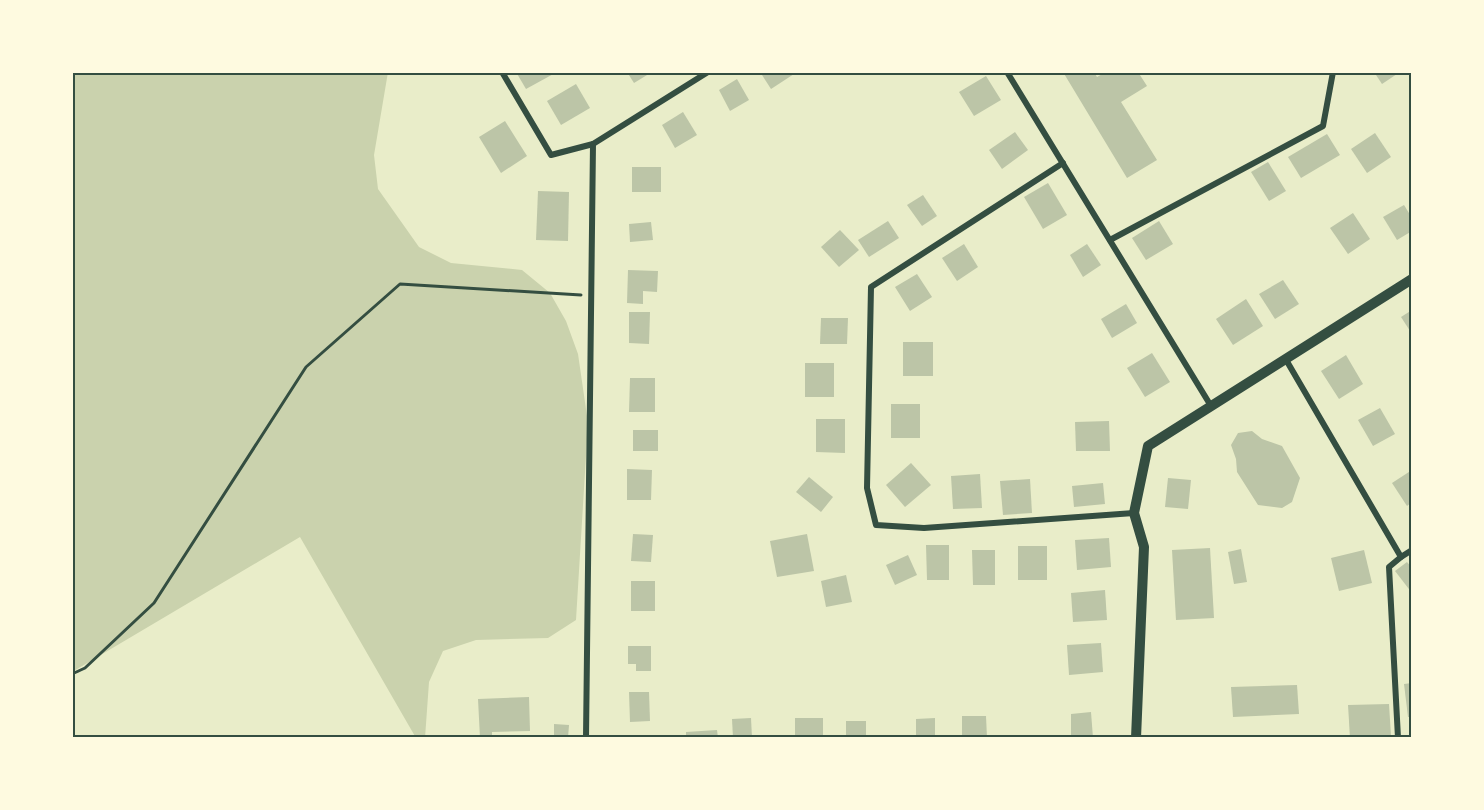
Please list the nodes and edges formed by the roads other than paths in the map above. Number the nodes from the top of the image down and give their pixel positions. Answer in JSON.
{"nodes":[{"id":1,"x":502,"y":72,"type":"edge"},
{"id":2,"x":708,"y":72,"type":"edge"},
{"id":3,"x":1008,"y":72,"type":"edge"},
{"id":4,"x":1333,"y":72,"type":"edge"},
{"id":5,"x":593,"y":144,"type":"junction"},
{"id":6,"x":1063,"y":163,"type":"junction"},
{"id":7,"x":1110,"y":240,"type":"junction"},
{"id":8,"x":1412,"y":279,"type":"edge"},
{"id":9,"x":1285,"y":358,"type":"junction"},
{"id":10,"x":1211,"y":406,"type":"junction"},
{"id":11,"x":1134,"y":513,"type":"junction"},
{"id":12,"x":1412,"y":550,"type":"edge"},
{"id":13,"x":1401,"y":557,"type":"junction"},
{"id":14,"x":586,"y":738,"type":"edge"},
{"id":15,"x":1136,"y":738,"type":"edge"},
{"id":16,"x":1398,"y":738,"type":"edge"}],
"edges":[{"from":1,"to":5,"type":"street"},
{"from":2,"to":5,"type":"street"},
{"from":3,"to":6,"type":"street"},
{"from":4,"to":7,"type":"street"},
{"from":5,"to":14,"type":"street"},
{"from":6,"to":7,"type":"street"},
{"from":6,"to":11,"type":"street"},
{"from":7,"to":10,"type":"street"},
{"from":8,"to":9,"type":"street"},
{"from":9,"to":10,"type":"street"},
{"from":9,"to":13,"type":"street"},
{"from":10,"to":11,"type":"street"},
{"from":11,"to":15,"type":"street"},
{"from":12,"to":13,"type":"street"},
{"from":13,"to":16,"type":"street"}]}
